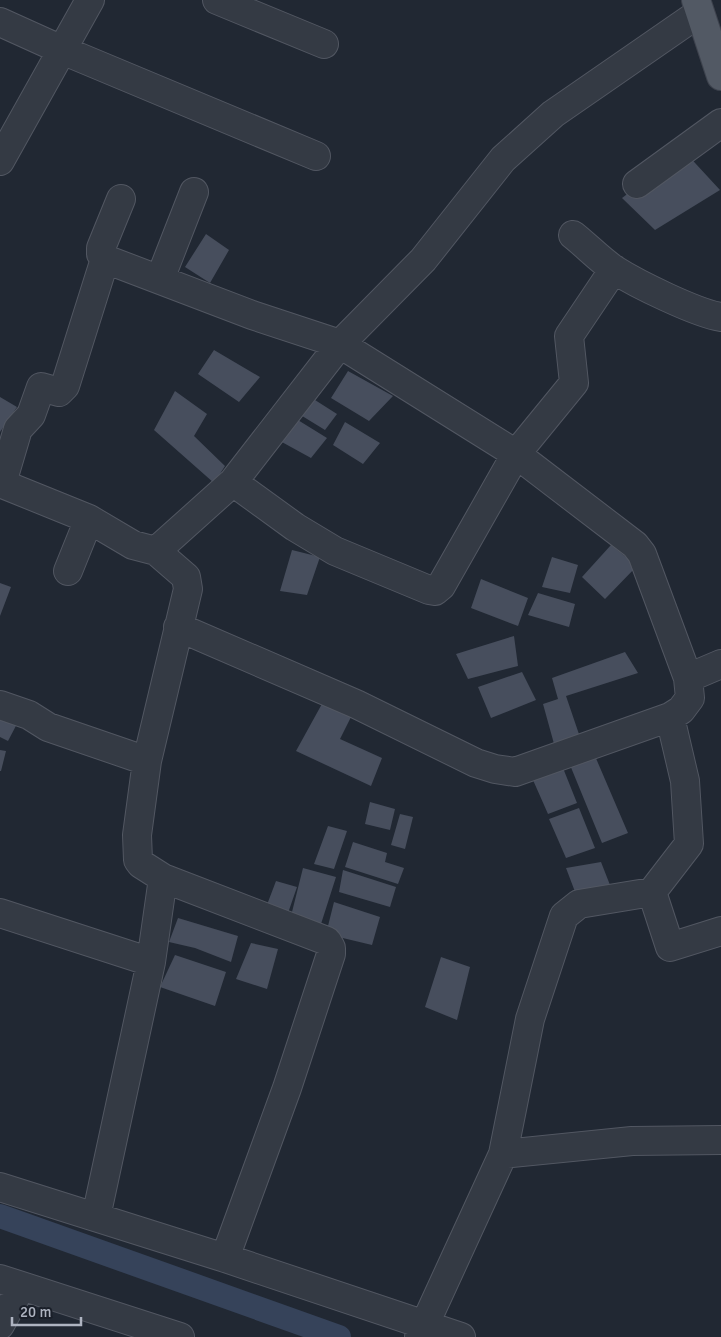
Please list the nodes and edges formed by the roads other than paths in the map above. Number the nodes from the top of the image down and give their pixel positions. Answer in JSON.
{"nodes":[{"id":1,"x":90,"y":0,"type":"edge"},
{"id":2,"x":216,"y":0,"type":"edge"},
{"id":3,"x":698,"y":6,"type":"edge"},
{"id":4,"x":0,"y":22,"type":"edge"},
{"id":5,"x":324,"y":44,"type":"dead end"},
{"id":6,"x":62,"y":50,"type":"junction"},
{"id":7,"x":721,"y":76,"type":"edge"},
{"id":8,"x":721,"y":123,"type":"edge"},
{"id":9,"x":316,"y":156,"type":"dead end"},
{"id":10,"x":0,"y":161,"type":"edge"},
{"id":11,"x":637,"y":184,"type":"dead end"},
{"id":12,"x":194,"y":192,"type":"dead end"},
{"id":13,"x":121,"y":199,"type":"dead end"},
{"id":14,"x":573,"y":235,"type":"dead end"},
{"id":15,"x":105,"y":259,"type":"junction"},
{"id":16,"x":614,"y":269,"type":"junction"},
{"id":17,"x":160,"y":279,"type":"junction"},
{"id":18,"x":721,"y":317,"type":"edge"},
{"id":19,"x":340,"y":344,"type":"junction"},
{"id":20,"x":516,"y":454,"type":"junction"},
{"id":21,"x":233,"y":482,"type":"junction"},
{"id":22,"x":1,"y":483,"type":"edge"},
{"id":23,"x":89,"y":518,"type":"junction"},
{"id":24,"x":156,"y":551,"type":"junction"},
{"id":25,"x":68,"y":571,"type":"dead end"},
{"id":26,"x":178,"y":627,"type":"junction"},
{"id":27,"x":721,"y":664,"type":"edge"},
{"id":28,"x":688,"y":678,"type":"junction"},
{"id":29,"x":0,"y":705,"type":"edge"},
{"id":30,"x":670,"y":717,"type":"junction"},
{"id":31,"x":147,"y":761,"type":"junction"},
{"id":32,"x":163,"y":878,"type":"junction"},
{"id":33,"x":652,"y":892,"type":"junction"},
{"id":34,"x":0,"y":913,"type":"edge"},
{"id":35,"x":721,"y":931,"type":"edge"},
{"id":36,"x":150,"y":962,"type":"junction"},
{"id":37,"x":721,"y":1140,"type":"edge"},
{"id":38,"x":503,"y":1154,"type":"junction"},
{"id":39,"x":0,"y":1187,"type":"edge"},
{"id":40,"x":96,"y":1217,"type":"junction"},
{"id":41,"x":225,"y":1258,"type":"junction"},
{"id":42,"x":11,"y":1283,"type":"edge"},
{"id":43,"x":0,"y":1325,"type":"edge"},
{"id":44,"x":421,"y":1332,"type":"edge"},
{"id":45,"x":180,"y":1337,"type":"edge"},
{"id":46,"x":461,"y":1337,"type":"edge"}],
"edges":[{"from":1,"to":6,"type":"street"},
{"from":2,"to":5,"type":"street"},
{"from":3,"to":7,"type":"main road"},
{"from":3,"to":19,"type":"street"},
{"from":4,"to":6,"type":"street"},
{"from":6,"to":9,"type":"street"},
{"from":6,"to":10,"type":"street"},
{"from":8,"to":11,"type":"street"},
{"from":12,"to":17,"type":"street"},
{"from":13,"to":15,"type":"street"},
{"from":14,"to":16,"type":"street"},
{"from":15,"to":17,"type":"street"},
{"from":15,"to":22,"type":"street"},
{"from":16,"to":18,"type":"street"},
{"from":16,"to":20,"type":"street"},
{"from":17,"to":19,"type":"street"},
{"from":19,"to":20,"type":"street"},
{"from":19,"to":21,"type":"street"},
{"from":20,"to":21,"type":"street"},
{"from":20,"to":28,"type":"street"},
{"from":21,"to":24,"type":"street"},
{"from":22,"to":23,"type":"street"},
{"from":23,"to":24,"type":"street"},
{"from":23,"to":25,"type":"street"},
{"from":24,"to":26,"type":"street"},
{"from":26,"to":30,"type":"street"},
{"from":26,"to":31,"type":"street"},
{"from":27,"to":28,"type":"street"},
{"from":28,"to":30,"type":"street"},
{"from":29,"to":31,"type":"street"},
{"from":30,"to":33,"type":"street"},
{"from":31,"to":32,"type":"street"},
{"from":32,"to":36,"type":"street"},
{"from":32,"to":41,"type":"street"},
{"from":33,"to":35,"type":"street"},
{"from":33,"to":38,"type":"street"},
{"from":34,"to":36,"type":"street"},
{"from":36,"to":40,"type":"street"},
{"from":37,"to":38,"type":"street"},
{"from":38,"to":44,"type":"street"},
{"from":39,"to":40,"type":"street"},
{"from":40,"to":41,"type":"street"},
{"from":41,"to":44,"type":"street"},
{"from":42,"to":43,"type":"street"},
{"from":42,"to":45,"type":"street"},
{"from":44,"to":46,"type":"street"}]}
